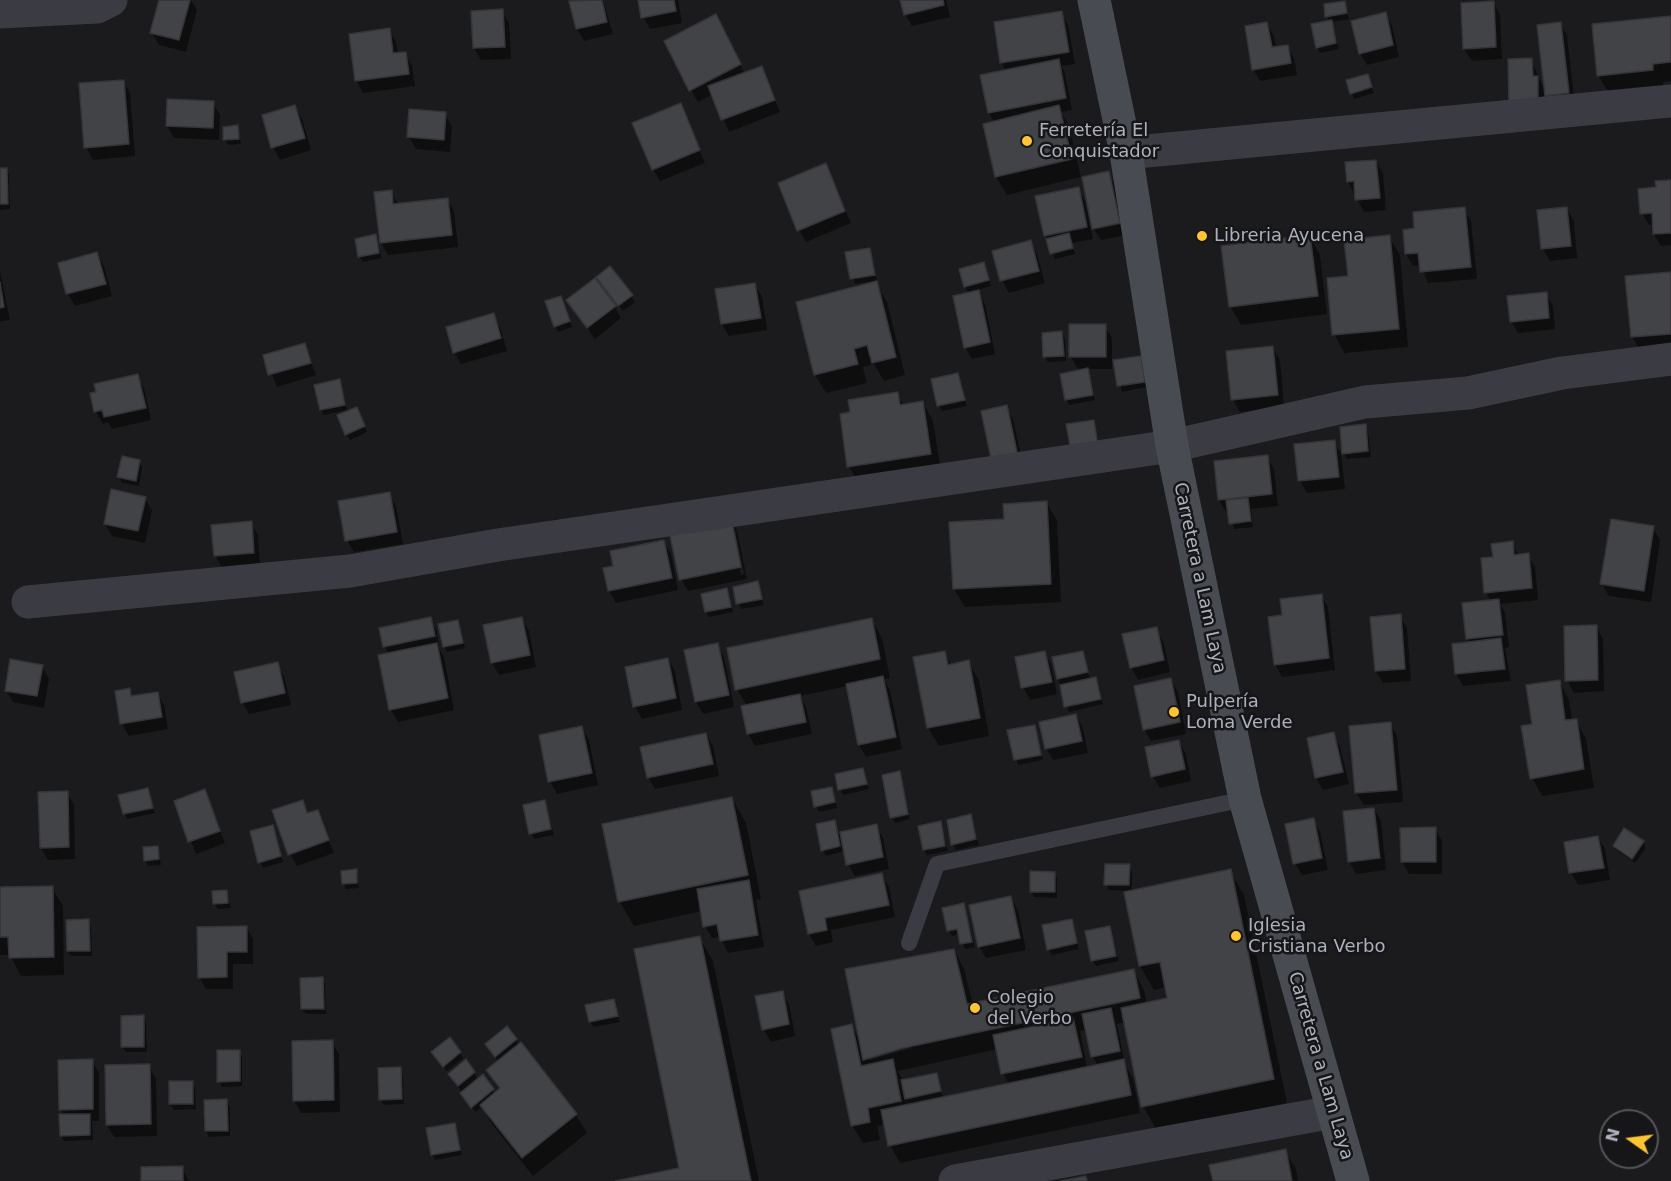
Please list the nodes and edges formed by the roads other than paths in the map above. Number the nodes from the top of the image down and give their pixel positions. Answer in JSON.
{"nodes":[{"id":1,"x":111,"y":0,"type":"edge"},
{"id":2,"x":1094,"y":0,"type":"edge"},
{"id":3,"x":0,"y":12,"type":"edge"},
{"id":4,"x":1671,"y":101,"type":"edge"},
{"id":5,"x":1126,"y":153,"type":"junction"},
{"id":6,"x":1671,"y":358,"type":"edge"},
{"id":7,"x":1172,"y":446,"type":"junction"},
{"id":8,"x":28,"y":602,"type":"dead end"},
{"id":9,"x":1245,"y":799,"type":"junction"},
{"id":10,"x":909,"y":942,"type":"dead end"},
{"id":11,"x":1333,"y":1112,"type":"junction"},
{"id":12,"x":955,"y":1181,"type":"edge"},
{"id":13,"x":1353,"y":1181,"type":"edge"}],
"edges":[{"from":1,"to":3,"type":"street"},
{"from":2,"to":5,"type":"main road","name":"Carretera a Lam Laya"},
{"from":4,"to":5,"type":"street"},
{"from":5,"to":7,"type":"main road","name":"Carretera a Lam Laya"},
{"from":6,"to":7,"type":"street"},
{"from":7,"to":8,"type":"street"},
{"from":7,"to":9,"type":"main road","name":"Carretera a Lam Laya"},
{"from":9,"to":10,"type":"lane"},
{"from":9,"to":11,"type":"main road","name":"Carretera a Lam Laya"},
{"from":11,"to":12,"type":"street"},
{"from":11,"to":13,"type":"main road","name":"Carretera a Lam Laya"}]}
